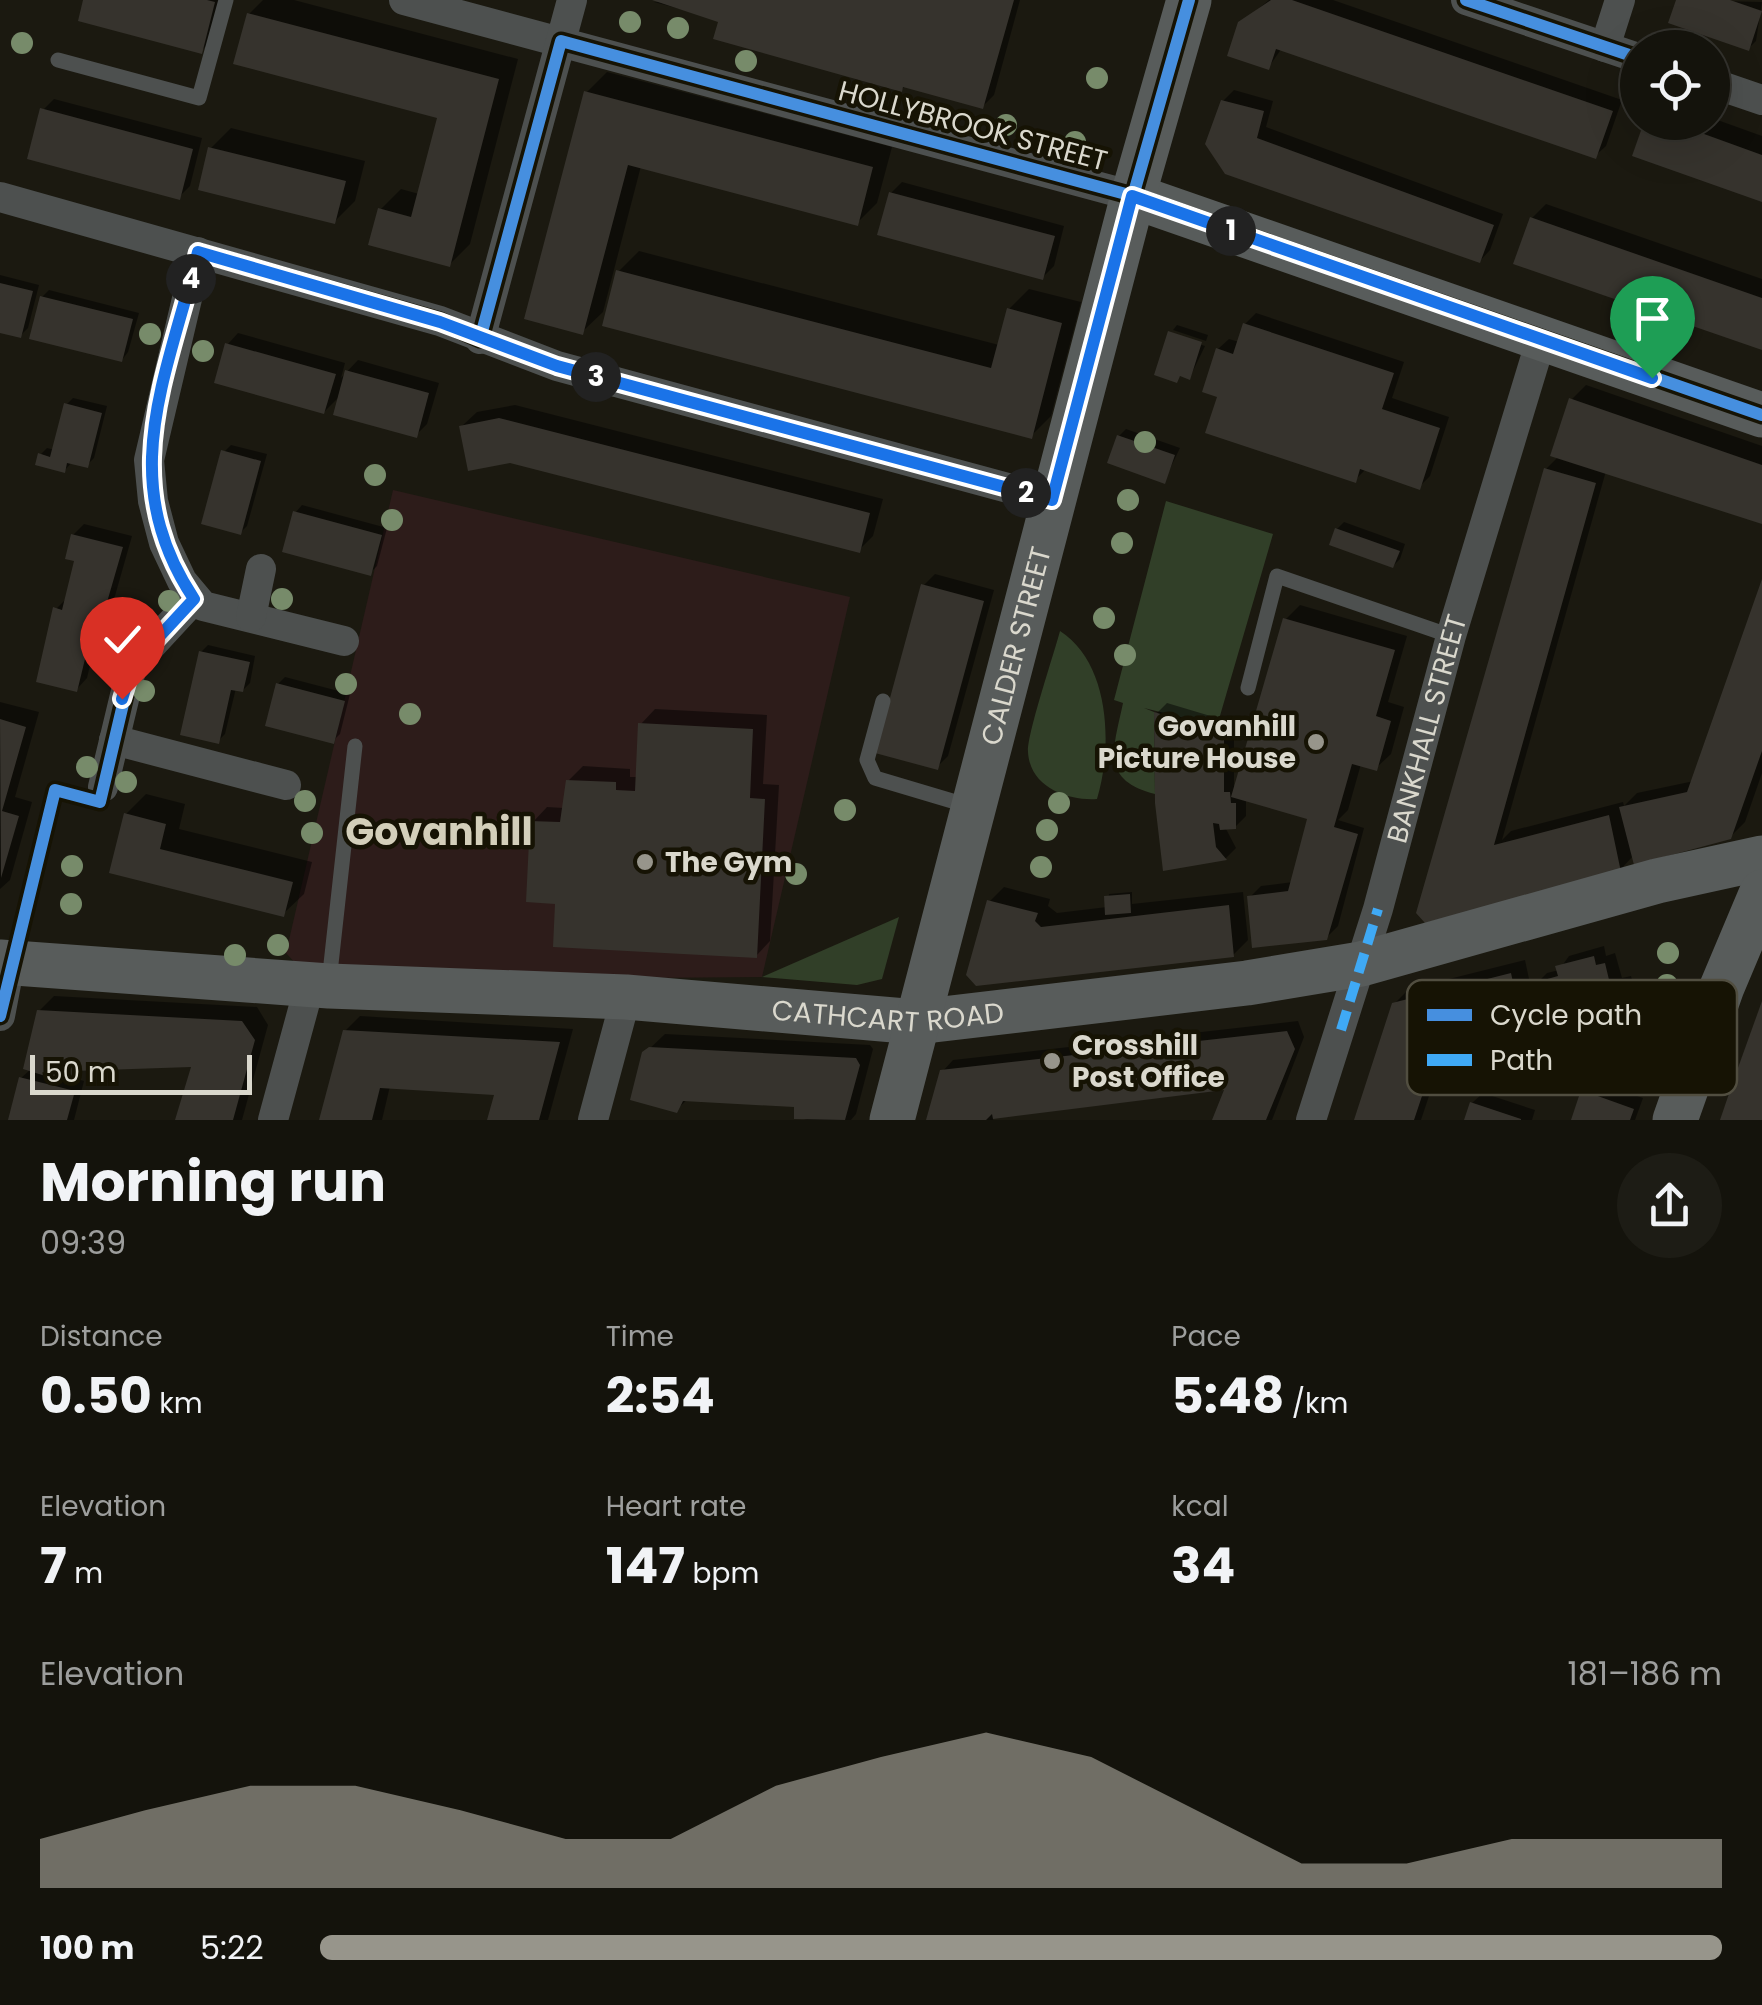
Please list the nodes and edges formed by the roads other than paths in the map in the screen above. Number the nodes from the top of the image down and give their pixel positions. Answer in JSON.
{"nodes":[{"id":1,"x":226,"y":0,"type":"edge"},
{"id":2,"x":404,"y":0,"type":"edge"},
{"id":3,"x":572,"y":0,"type":"edge"},
{"id":4,"x":1190,"y":0,"type":"edge"},
{"id":5,"x":1466,"y":0,"type":"edge"},
{"id":6,"x":1620,"y":0,"type":"edge"},
{"id":7,"x":562,"y":41,"type":"junction"},
{"id":8,"x":1606,"y":47,"type":"junction"},
{"id":9,"x":1620,"y":52,"type":"edge"},
{"id":10,"x":58,"y":60,"type":"dead end"},
{"id":11,"x":1730,"y":89,"type":"edge"},
{"id":12,"x":1762,"y":100,"type":"edge"},
{"id":13,"x":1132,"y":196,"type":"junction"},
{"id":14,"x":0,"y":198,"type":"edge"},
{"id":15,"x":198,"y":252,"type":"junction"},
{"id":16,"x":480,"y":339,"type":"junction"},
{"id":17,"x":1541,"y":340,"type":"junction"},
{"id":18,"x":1762,"y":415,"type":"edge"},
{"id":19,"x":1052,"y":500,"type":"junction"},
{"id":20,"x":260,"y":569,"type":"dead end"},
{"id":21,"x":194,"y":599,"type":"junction"},
{"id":22,"x":251,"y":616,"type":"junction"},
{"id":23,"x":1451,"y":636,"type":"junction"},
{"id":24,"x":344,"y":641,"type":"dead end"},
{"id":25,"x":1248,"y":688,"type":"dead end"},
{"id":26,"x":883,"y":701,"type":"dead end"},
{"id":27,"x":114,"y":740,"type":"junction"},
{"id":28,"x":355,"y":746,"type":"dead end"},
{"id":29,"x":286,"y":785,"type":"dead end"},
{"id":30,"x":104,"y":787,"type":"dead end"},
{"id":31,"x":973,"y":807,"type":"junction"},
{"id":32,"x":1762,"y":858,"type":"edge"},
{"id":33,"x":1762,"y":892,"type":"edge"},
{"id":34,"x":5,"y":962,"type":"edge"},
{"id":35,"x":1361,"y":964,"type":"junction"},
{"id":36,"x":1725,"y":980,"type":"edge"},
{"id":37,"x":320,"y":985,"type":"junction"},
{"id":38,"x":626,"y":997,"type":"junction"},
{"id":39,"x":0,"y":1016,"type":"edge"},
{"id":40,"x":917,"y":1022,"type":"junction"},
{"id":41,"x":1684,"y":1095,"type":"edge"},
{"id":42,"x":274,"y":1120,"type":"edge"},
{"id":43,"x":593,"y":1120,"type":"edge"},
{"id":44,"x":892,"y":1120,"type":"edge"},
{"id":45,"x":1311,"y":1120,"type":"edge"},
{"id":46,"x":1675,"y":1120,"type":"edge"}],
"edges":[{"from":1,"to":10,"type":"lane"},
{"from":2,"to":7,"type":"street","name":"HOLLYBROOK STREET"},
{"from":3,"to":7,"type":"street"},
{"from":4,"to":13,"type":"street","name":"CALDER STREET"},
{"from":5,"to":8,"type":"street"},
{"from":6,"to":8,"type":"street"},
{"from":7,"to":13,"type":"street","name":"HOLLYBROOK STREET"},
{"from":7,"to":16,"type":"street"},
{"from":8,"to":9,"type":"street"},
{"from":11,"to":12,"type":"street"},
{"from":13,"to":17,"type":"street","name":"HOLLYBROOK STREET"},
{"from":13,"to":19,"type":"street","name":"CALDER STREET"},
{"from":14,"to":15,"type":"street"},
{"from":15,"to":16,"type":"street"},
{"from":15,"to":21,"type":"street"},
{"from":16,"to":19,"type":"street"},
{"from":17,"to":18,"type":"street","name":"HOLLYBROOK STREET"},
{"from":17,"to":23,"type":"street","name":"BANKHALL STREET"},
{"from":19,"to":31,"type":"street","name":"CALDER STREET"},
{"from":20,"to":22,"type":"street"},
{"from":21,"to":22,"type":"street"},
{"from":21,"to":27,"type":"street"},
{"from":22,"to":24,"type":"street"},
{"from":23,"to":25,"type":"lane"},
{"from":23,"to":35,"type":"street","name":"BANKHALL STREET"},
{"from":26,"to":31,"type":"lane"},
{"from":27,"to":29,"type":"street"},
{"from":27,"to":30,"type":"street"},
{"from":28,"to":37,"type":"lane"},
{"from":31,"to":40,"type":"street","name":"CALDER STREET"},
{"from":32,"to":35,"type":"street","name":"CATHCART ROAD"},
{"from":33,"to":36,"type":"street"},
{"from":34,"to":37,"type":"street","name":"CATHCART ROAD"},
{"from":34,"to":39,"type":"street"},
{"from":35,"to":40,"type":"street","name":"CATHCART ROAD"},
{"from":35,"to":45,"type":"street","name":"BANKHALL STREET"},
{"from":37,"to":38,"type":"street","name":"CATHCART ROAD"},
{"from":37,"to":42,"type":"street"},
{"from":38,"to":40,"type":"street","name":"CATHCART ROAD"},
{"from":38,"to":43,"type":"street"},
{"from":40,"to":44,"type":"street","name":"CALDER STREET"},
{"from":41,"to":46,"type":"street"}]}
